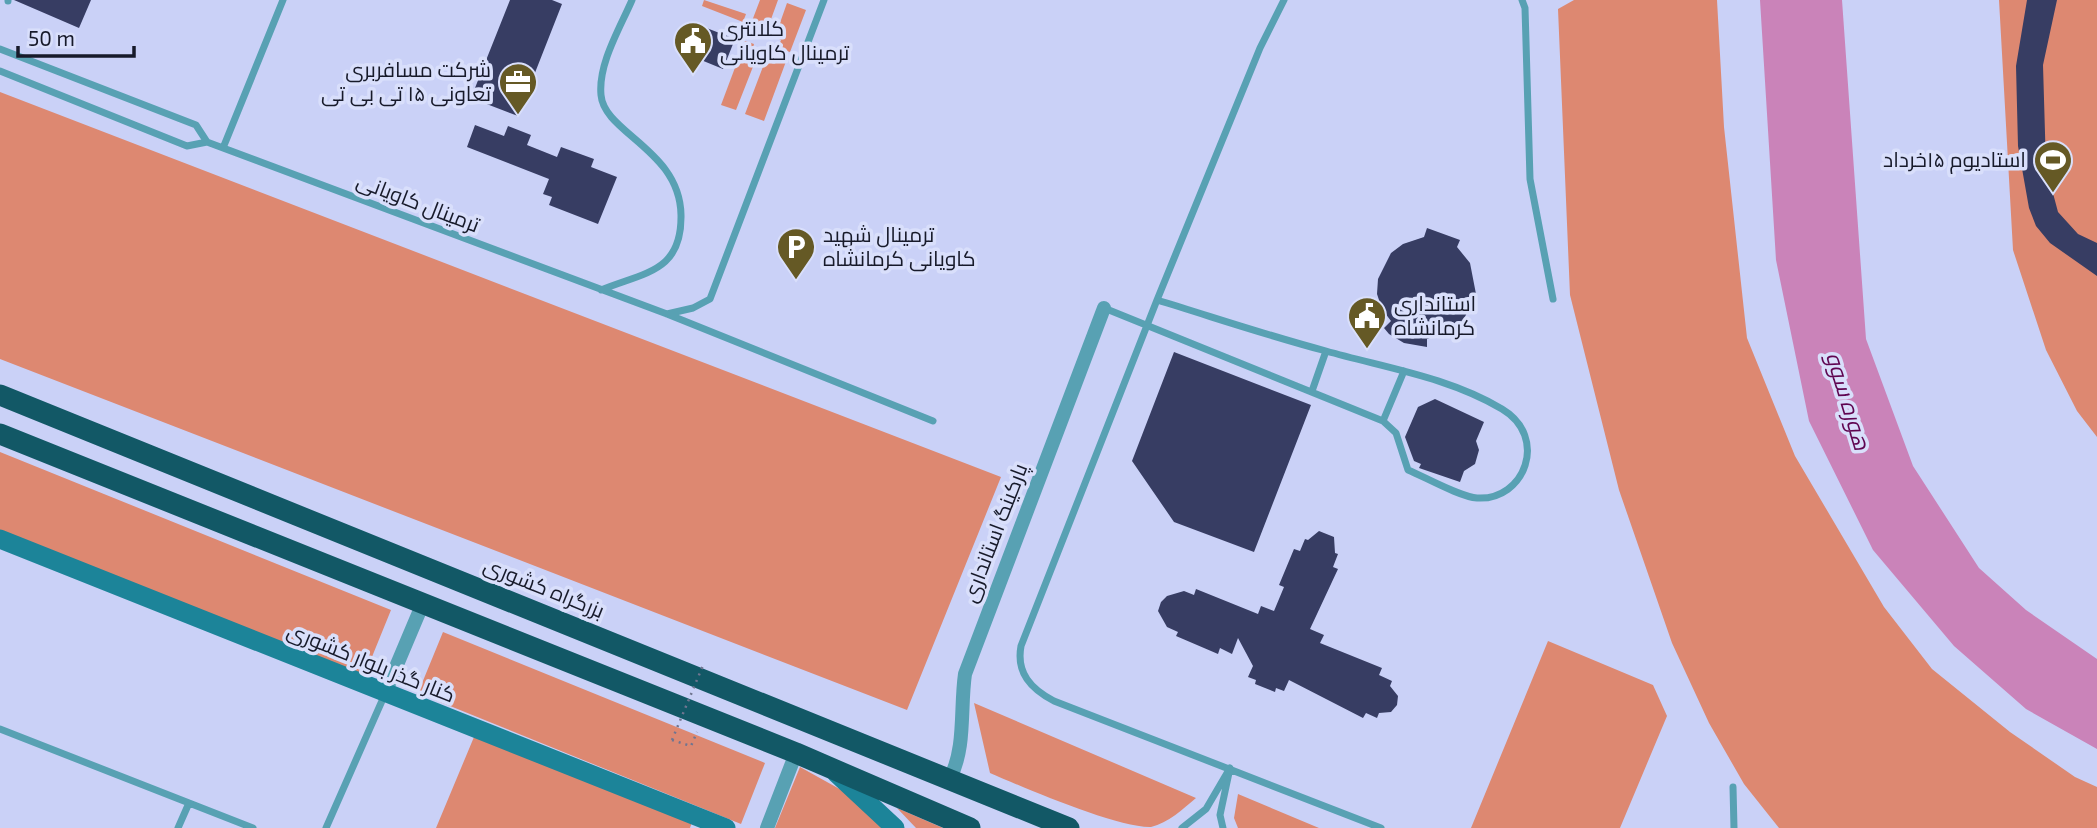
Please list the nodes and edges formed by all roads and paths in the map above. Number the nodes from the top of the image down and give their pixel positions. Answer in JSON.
{"nodes":[{"id":1,"x":283,"y":0,"type":"edge"},
{"id":2,"x":632,"y":0,"type":"edge"},
{"id":3,"x":824,"y":0,"type":"edge"},
{"id":4,"x":1284,"y":0,"type":"edge"},
{"id":5,"x":1522,"y":0,"type":"edge"},
{"id":6,"x":0,"y":49,"type":"edge"},
{"id":7,"x":0,"y":71,"type":"edge"},
{"id":8,"x":207,"y":142,"type":"junction"},
{"id":9,"x":223,"y":148,"type":"junction"},
{"id":10,"x":600,"y":290,"type":"junction"},
{"id":11,"x":1553,"y":299,"type":"dead end"},
{"id":12,"x":1157,"y":300,"type":"junction"},
{"id":13,"x":1104,"y":309,"type":"joint"},
{"id":14,"x":667,"y":314,"type":"junction"},
{"id":15,"x":1147,"y":324,"type":"junction"},
{"id":16,"x":1326,"y":351,"type":"junction"},
{"id":17,"x":1404,"y":371,"type":"junction"},
{"id":18,"x":1312,"y":391,"type":"junction"},
{"id":19,"x":0,"y":395,"type":"edge"},
{"id":20,"x":933,"y":421,"type":"dead end"},
{"id":21,"x":1384,"y":421,"type":"junction"},
{"id":22,"x":0,"y":434,"type":"edge"},
{"id":23,"x":0,"y":540,"type":"edge"},
{"id":24,"x":423,"y":603,"type":"junction"},
{"id":25,"x":704,"y":663,"type":"dead end"},
{"id":26,"x":385,"y":693,"type":"junction"},
{"id":27,"x":0,"y":729,"type":"edge"},
{"id":28,"x":691,"y":746,"type":"dead end"},
{"id":29,"x":796,"y":753,"type":"junction"},
{"id":30,"x":1230,"y":768,"type":"junction"},
{"id":31,"x":832,"y":770,"type":"junction"},
{"id":32,"x":950,"y":778,"type":"junction"},
{"id":33,"x":1733,"y":787,"type":"dead end"},
{"id":34,"x":189,"y":803,"type":"junction"},
{"id":35,"x":178,"y":828,"type":"edge"},
{"id":36,"x":253,"y":828,"type":"edge"},
{"id":37,"x":326,"y":828,"type":"edge"},
{"id":38,"x":726,"y":828,"type":"edge"},
{"id":39,"x":767,"y":828,"type":"edge"},
{"id":40,"x":895,"y":828,"type":"edge"},
{"id":41,"x":970,"y":828,"type":"edge"},
{"id":42,"x":1069,"y":828,"type":"edge"},
{"id":43,"x":1182,"y":828,"type":"edge"},
{"id":44,"x":1223,"y":828,"type":"edge"},
{"id":45,"x":1381,"y":828,"type":"edge"},
{"id":46,"x":1734,"y":828,"type":"edge"}],
"edges":[{"from":1,"to":9,"type":"lane"},
{"from":2,"to":10,"type":"lane"},
{"from":3,"to":14,"type":"lane"},
{"from":4,"to":12,"type":"lane"},
{"from":5,"to":11,"type":"lane"},
{"from":6,"to":8,"type":"lane","name":"ترمینال کاویانی"},
{"from":7,"to":8,"type":"lane","name":"ترمینال کاویانی"},
{"from":8,"to":9,"type":"lane","name":"ترمینال کاویانی"},
{"from":9,"to":10,"type":"lane","name":"ترمینال کاویانی"},
{"from":10,"to":14,"type":"lane","name":"ترمینال کاویانی"},
{"from":12,"to":15,"type":"lane"},
{"from":12,"to":16,"type":"lane"},
{"from":13,"to":15,"type":"lane"},
{"from":13,"to":32,"type":"street","name":"پارکینگ استانداری"},
{"from":14,"to":20,"type":"lane","name":"ترمینال کاویانی"},
{"from":15,"to":18,"type":"lane"},
{"from":15,"to":30,"type":"lane"},
{"from":16,"to":17,"type":"lane"},
{"from":16,"to":18,"type":"lane"},
{"from":17,"to":21,"type":"lane"},
{"from":17,"to":21,"type":"lane"},
{"from":18,"to":21,"type":"lane"},
{"from":19,"to":32,"type":"highway","name":"بزرگراه کشوری"},
{"from":22,"to":24,"type":"highway"},
{"from":23,"to":26,"type":"street","name":"کنار گذر بلوار کشوری"},
{"from":24,"to":26,"type":"street"},
{"from":24,"to":29,"type":"highway"},
{"from":25,"to":28,"type":"path","bridge":true},
{"from":26,"to":37,"type":"lane"},
{"from":26,"to":38,"type":"street","name":"کنار گذر بلوار کشوری"},
{"from":27,"to":34,"type":"lane"},
{"from":29,"to":31,"type":"highway"},
{"from":29,"to":39,"type":"street"},
{"from":30,"to":43,"type":"lane"},
{"from":30,"to":44,"type":"lane"},
{"from":30,"to":45,"type":"lane"},
{"from":31,"to":40,"type":"street"},
{"from":31,"to":41,"type":"highway"},
{"from":32,"to":42,"type":"highway","name":"بزرگراه کشوری"},
{"from":33,"to":46,"type":"lane"},
{"from":34,"to":35,"type":"lane"},
{"from":34,"to":36,"type":"lane"}]}
